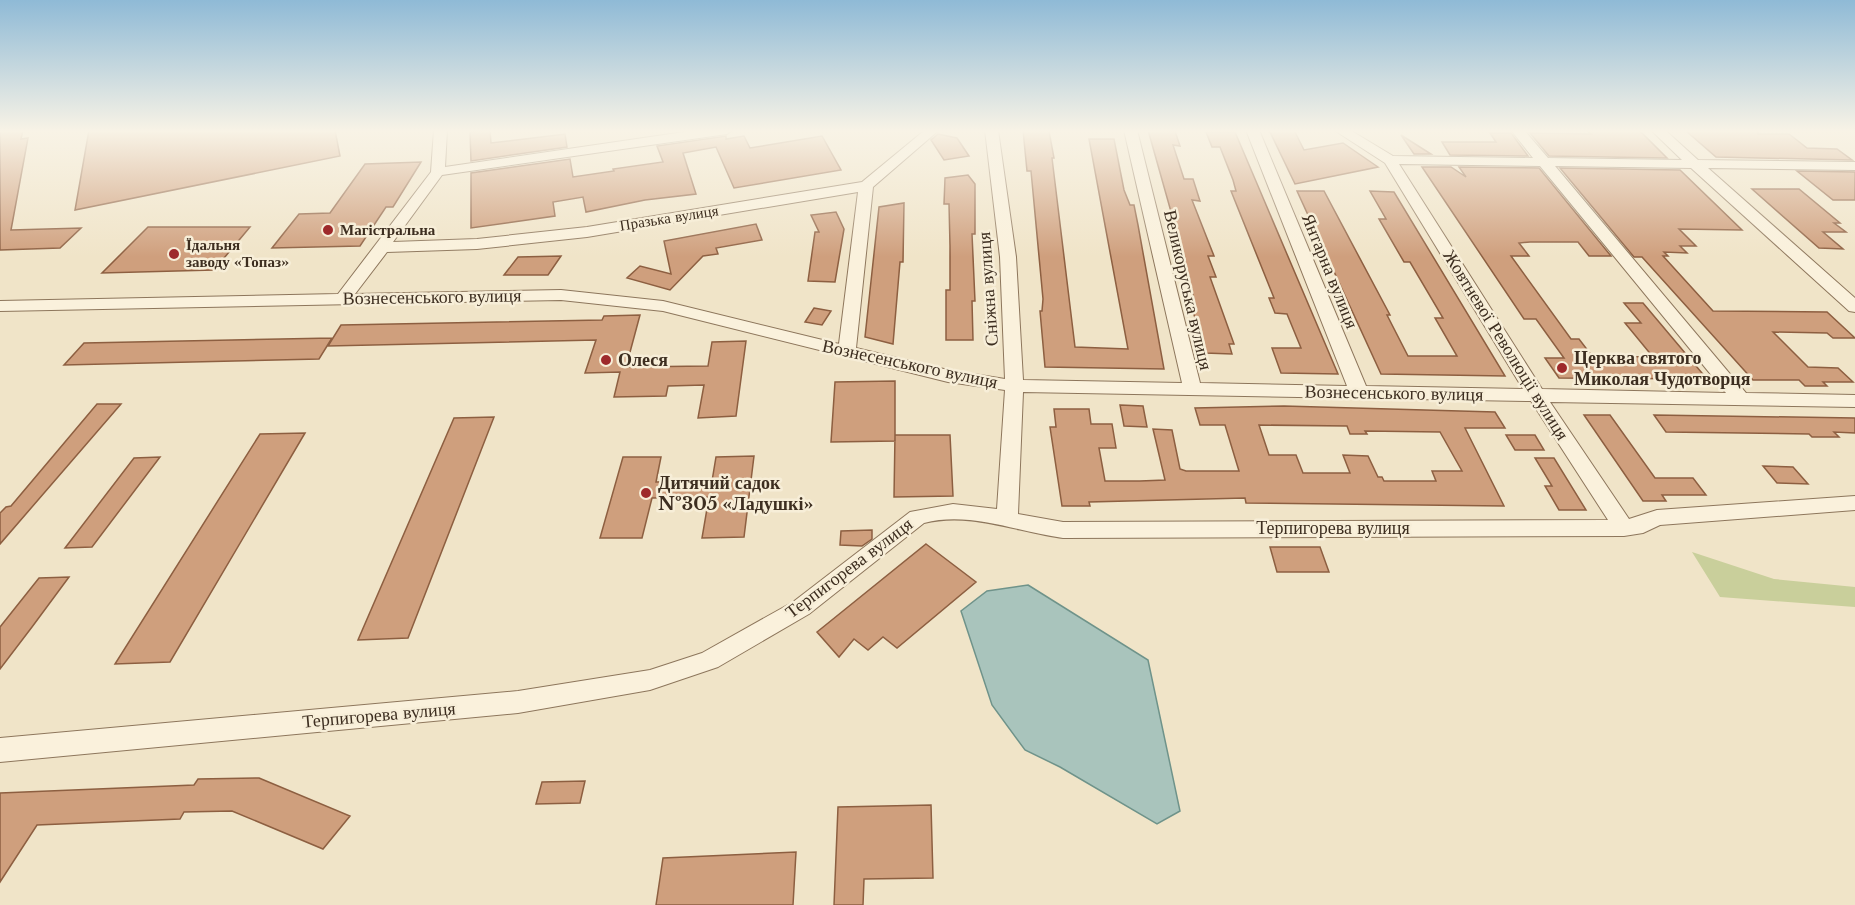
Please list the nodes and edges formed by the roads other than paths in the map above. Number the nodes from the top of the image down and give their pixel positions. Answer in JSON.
{"nodes":[{"id":1,"x":438,"y":172,"type":"edge"},
{"id":2,"x":882,"y":172,"type":"edge"},
{"id":3,"x":999,"y":172,"type":"edge"},
{"id":4,"x":1140,"y":172,"type":"edge"},
{"id":5,"x":1269,"y":172,"type":"edge"},
{"id":6,"x":1398,"y":172,"type":"edge"},
{"id":7,"x":1553,"y":172,"type":"edge"},
{"id":8,"x":1706,"y":172,"type":"edge"},
{"id":9,"x":866,"y":186,"type":"junction"},
{"id":10,"x":384,"y":247,"type":"junction"},
{"id":11,"x":344,"y":298,"type":"junction"},
{"id":12,"x":42,"y":305,"type":"junction"},
{"id":13,"x":0,"y":306,"type":"edge"},
{"id":14,"x":1855,"y":307,"type":"edge"},
{"id":15,"x":0,"y":311,"type":"edge"},
{"id":16,"x":847,"y":351,"type":"junction"},
{"id":17,"x":1014,"y":386,"type":"junction"},
{"id":18,"x":1191,"y":388,"type":"junction"},
{"id":19,"x":1359,"y":392,"type":"junction"},
{"id":20,"x":1536,"y":395,"type":"junction"},
{"id":21,"x":1741,"y":399,"type":"junction"},
{"id":22,"x":1855,"y":401,"type":"edge"},
{"id":23,"x":1855,"y":503,"type":"edge"},
{"id":24,"x":1007,"y":518,"type":"junction"},
{"id":25,"x":1624,"y":528,"type":"junction"},
{"id":26,"x":0,"y":750,"type":"edge"}],
"edges":[{"from":1,"to":10,"type":"street"},
{"from":2,"to":9,"type":"street"},
{"from":3,"to":17,"type":"street","name":"Сніжна вулиця"},
{"from":4,"to":18,"type":"street","name":"Великоруська вулиця"},
{"from":5,"to":19,"type":"street","name":"Янтарна вулиця"},
{"from":6,"to":20,"type":"street","name":"Жовтневої Революції вулиця"},
{"from":7,"to":21,"type":"street"},
{"from":8,"to":14,"type":"street"},
{"from":9,"to":10,"type":"street","name":"Празька вулиця"},
{"from":9,"to":16,"type":"street"},
{"from":10,"to":11,"type":"street"},
{"from":11,"to":12,"type":"street","name":"Вознесенського вулиця"},
{"from":11,"to":16,"type":"street","name":"Вознесенського вулиця"},
{"from":12,"to":13,"type":"street","name":"Вознесенського вулиця"},
{"from":12,"to":15,"type":"street","name":"Вознесенського вулиця"},
{"from":16,"to":17,"type":"street","name":"Вознесенського вулиця"},
{"from":17,"to":18,"type":"street","name":"Вознесенського вулиця"},
{"from":17,"to":24,"type":"street","name":"Сніжна вулиця"},
{"from":18,"to":19,"type":"street","name":"Вознесенського вулиця"},
{"from":19,"to":20,"type":"street","name":"Вознесенського вулиця"},
{"from":20,"to":21,"type":"street","name":"Вознесенського вулиця"},
{"from":20,"to":25,"type":"street","name":"Жовтневої Революції вулиця"},
{"from":21,"to":22,"type":"street","name":"Вознесенського вулиця"},
{"from":23,"to":25,"type":"street","name":"Терпигорева вулиця"},
{"from":24,"to":25,"type":"street","name":"Терпигорева вулиця"},
{"from":24,"to":26,"type":"street","name":"Терпигорева вулиця"}]}
